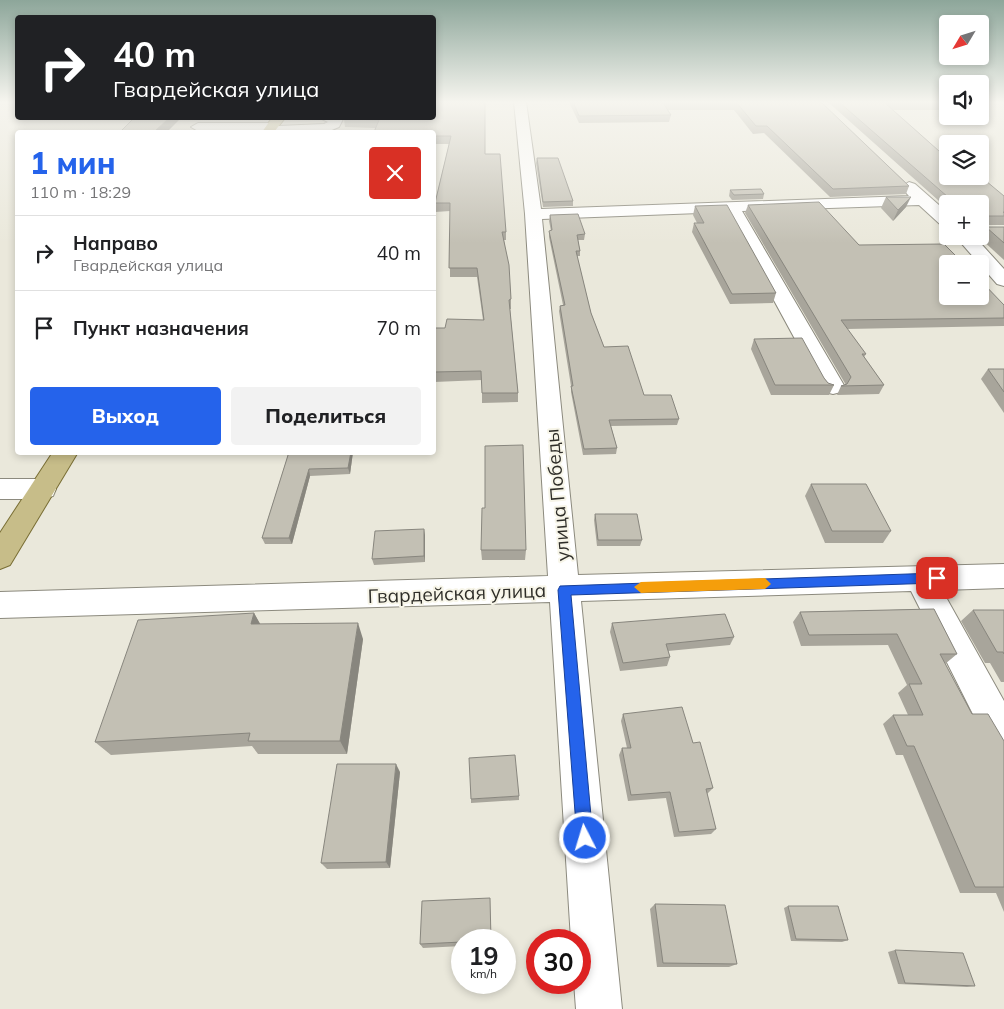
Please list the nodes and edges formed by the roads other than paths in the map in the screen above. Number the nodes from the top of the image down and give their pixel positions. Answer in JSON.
{"nodes":[{"id":1,"x":525,"y":149,"type":"edge"},
{"id":2,"x":901,"y":180,"type":"edge"},
{"id":3,"x":922,"y":200,"type":"junction"},
{"id":4,"x":731,"y":207,"type":"junction"},
{"id":5,"x":532,"y":214,"type":"junction"},
{"id":6,"x":939,"y":214,"type":"edge"},
{"id":7,"x":972,"y":245,"type":"edge"},
{"id":8,"x":1004,"y":280,"type":"edge"},
{"id":9,"x":833,"y":387,"type":"edge"},
{"id":10,"x":64,"y":455,"type":"edge"},
{"id":11,"x":0,"y":489,"type":"edge"},
{"id":12,"x":43,"y":489,"type":"junction"},
{"id":13,"x":0,"y":556,"type":"edge"},
{"id":14,"x":1004,"y":576,"type":"edge"},
{"id":15,"x":920,"y":579,"type":"junction"},
{"id":16,"x":565,"y":590,"type":"junction"},
{"id":17,"x":0,"y":605,"type":"edge"},
{"id":18,"x":1004,"y":737,"type":"edge"},
{"id":19,"x":599,"y":1009,"type":"edge"}],
"edges":[{"from":1,"to":5,"type":"street","name":"улица Победы"},
{"from":2,"to":3,"type":"street"},
{"from":3,"to":4,"type":"street"},
{"from":3,"to":6,"type":"street"},
{"from":4,"to":5,"type":"street"},
{"from":4,"to":9,"type":"street"},
{"from":5,"to":16,"type":"street","name":"улица Победы"},
{"from":7,"to":8,"type":"street"},
{"from":10,"to":12,"type":"main road"},
{"from":11,"to":12,"type":"street"},
{"from":12,"to":13,"type":"main road"},
{"from":14,"to":15,"type":"street","name":"Гвардейская улица"},
{"from":15,"to":16,"type":"street","name":"Гвардейская улица"},
{"from":15,"to":18,"type":"street"},
{"from":16,"to":17,"type":"street","name":"Гвардейская улица"},
{"from":16,"to":19,"type":"street","name":"улица Победы"}]}
